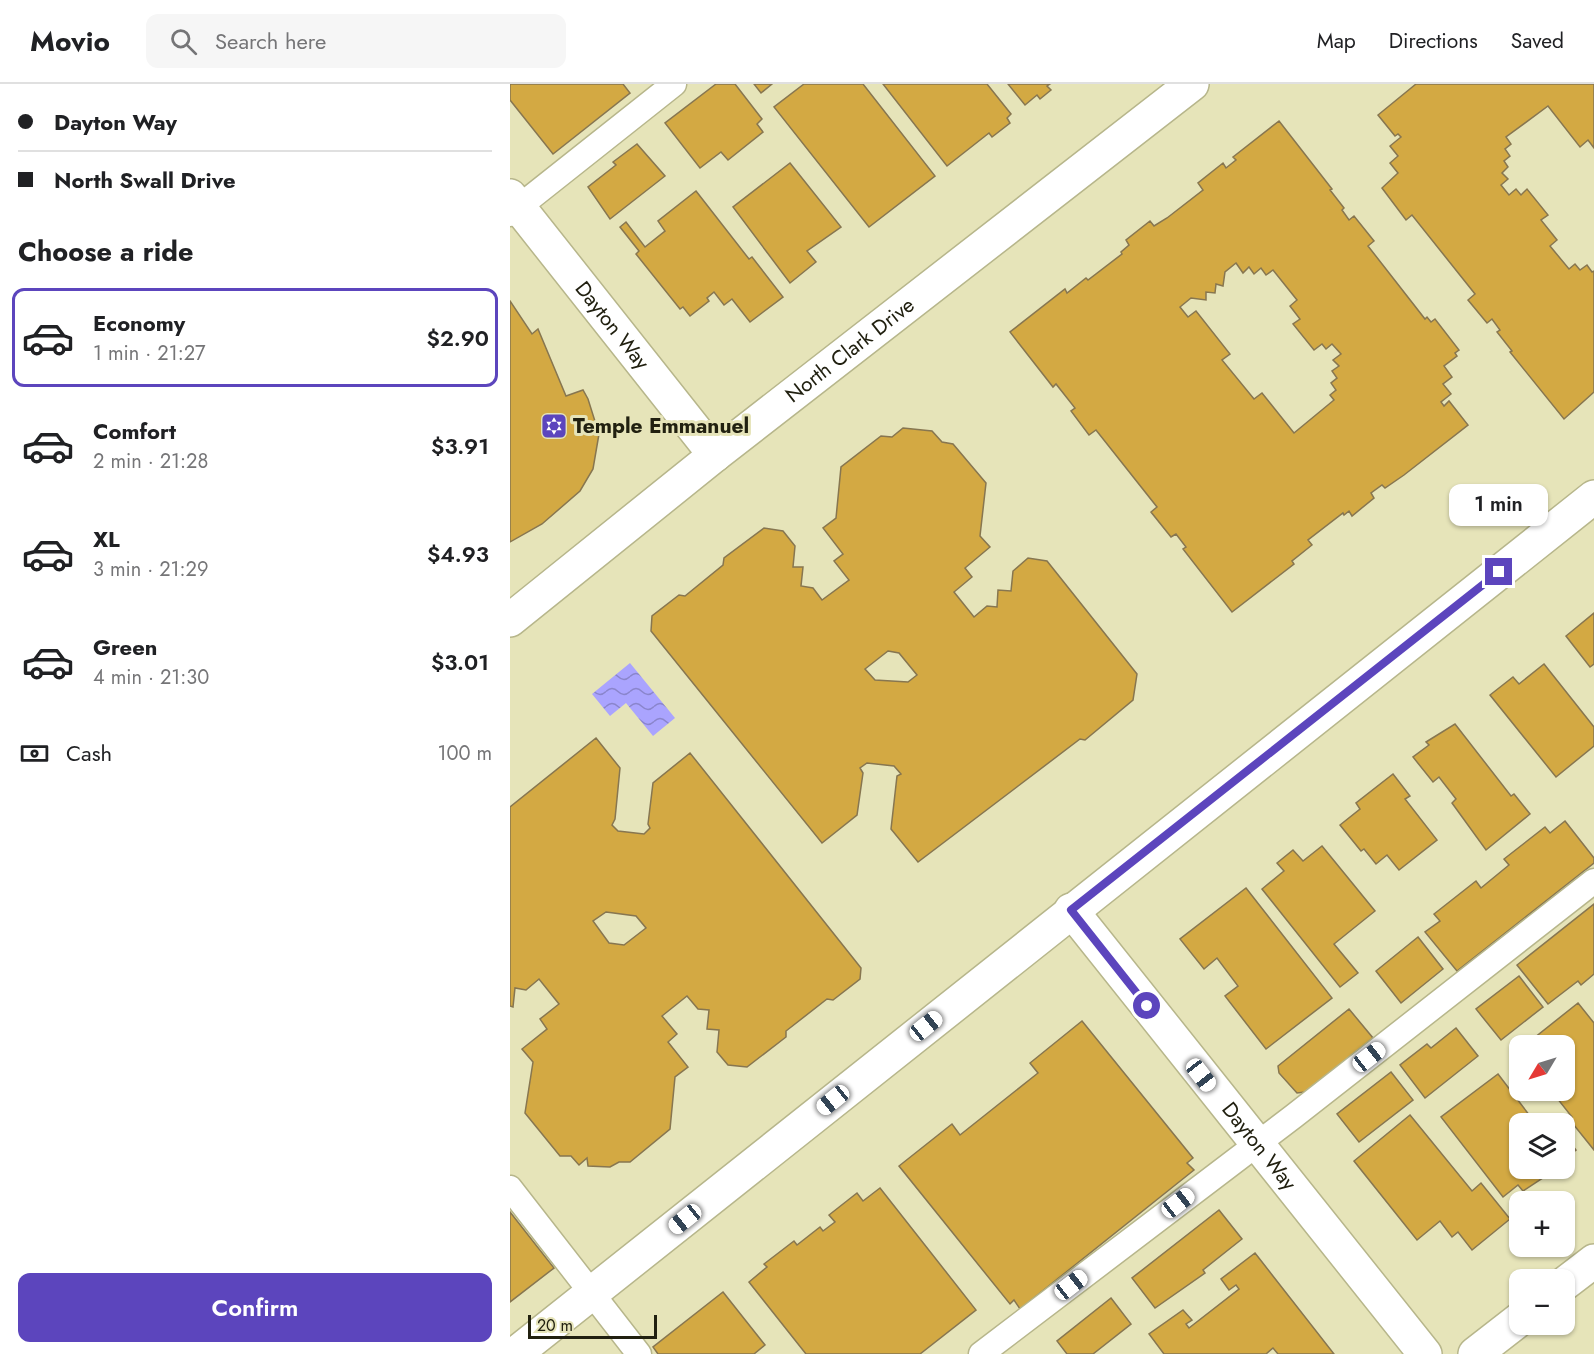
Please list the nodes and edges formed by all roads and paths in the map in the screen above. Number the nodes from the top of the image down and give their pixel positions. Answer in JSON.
{"nodes":[{"id":1,"x":674,"y":84,"type":"edge"},
{"id":2,"x":1192,"y":84,"type":"edge"},
{"id":3,"x":513,"y":206,"type":"edge"},
{"id":4,"x":715,"y":455,"type":"junction"},
{"id":5,"x":1594,"y":497,"type":"edge"},
{"id":6,"x":510,"y":620,"type":"edge"},
{"id":7,"x":1594,"y":881,"type":"edge"},
{"id":8,"x":1071,"y":910,"type":"junction"},
{"id":9,"x":1256,"y":1144,"type":"junction"},
{"id":10,"x":510,"y":1188,"type":"edge"},
{"id":11,"x":1594,"y":1261,"type":"edge"},
{"id":12,"x":1575,"y":1276,"type":"edge"},
{"id":13,"x":592,"y":1293,"type":"junction"},
{"id":14,"x":1509,"y":1328,"type":"edge"},
{"id":15,"x":515,"y":1354,"type":"edge"},
{"id":16,"x":639,"y":1354,"type":"edge"},
{"id":17,"x":981,"y":1354,"type":"edge"},
{"id":18,"x":1425,"y":1354,"type":"edge"},
{"id":19,"x":1475,"y":1354,"type":"edge"}],
"edges":[{"from":1,"to":3,"type":"lane"},
{"from":2,"to":4,"type":"street","name":"North Clark Drive"},
{"from":3,"to":4,"type":"street","name":"Dayton Way"},
{"from":4,"to":6,"type":"street","name":"North Clark Drive"},
{"from":5,"to":8,"type":"street"},
{"from":7,"to":9,"type":"lane"},
{"from":8,"to":9,"type":"street","name":"Dayton Way"},
{"from":8,"to":13,"type":"street"},
{"from":9,"to":17,"type":"lane"},
{"from":9,"to":18,"type":"street","name":"Dayton Way"},
{"from":10,"to":13,"type":"lane"},
{"from":11,"to":12,"type":"street"},
{"from":13,"to":15,"type":"street"},
{"from":13,"to":16,"type":"lane"},
{"from":14,"to":19,"type":"street"}]}
